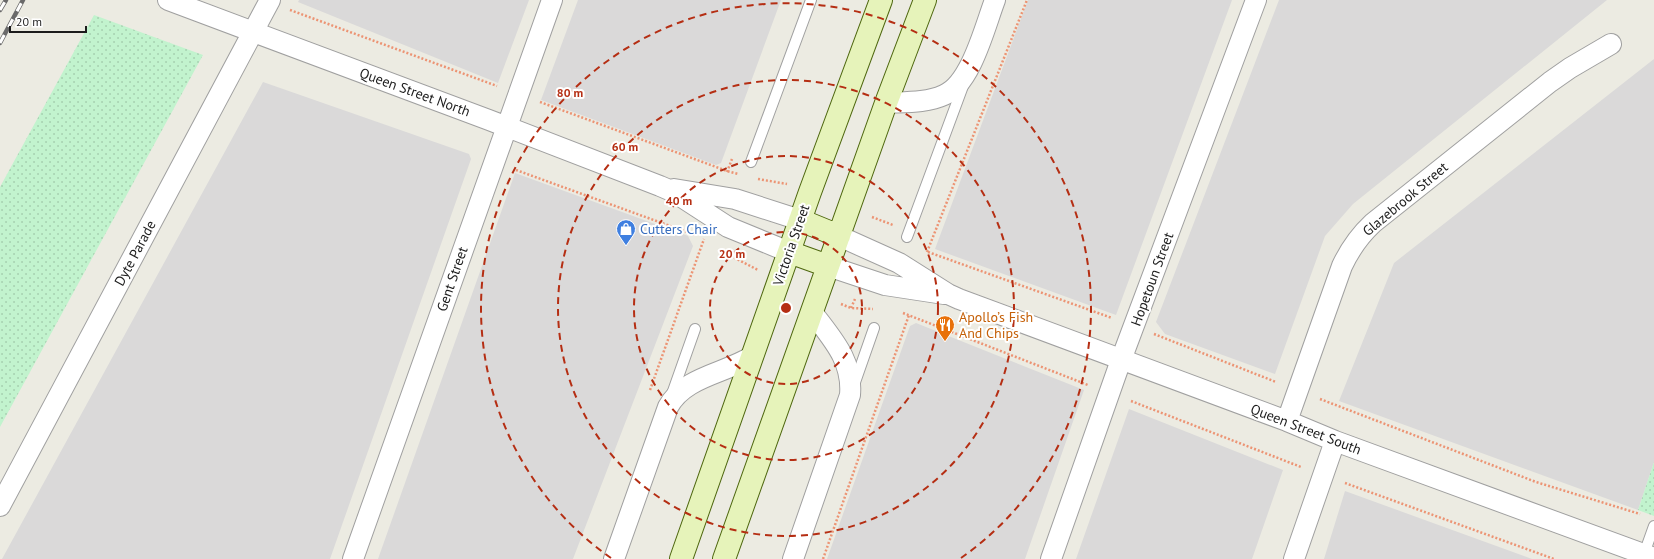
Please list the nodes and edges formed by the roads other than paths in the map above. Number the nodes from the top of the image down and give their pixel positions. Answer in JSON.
{"nodes":[{"id":1,"x":168,"y":0,"type":"edge"},
{"id":2,"x":270,"y":0,"type":"edge"},
{"id":3,"x":552,"y":0,"type":"edge"},
{"id":4,"x":811,"y":0,"type":"edge"},
{"id":5,"x":881,"y":0,"type":"edge"},
{"id":6,"x":925,"y":0,"type":"edge"},
{"id":7,"x":995,"y":0,"type":"edge"},
{"id":8,"x":1256,"y":0,"type":"edge"},
{"id":9,"x":253,"y":32,"type":"junction"},
{"id":10,"x":1611,"y":44,"type":"dead end"},
{"id":11,"x":969,"y":71,"type":"junction"},
{"id":12,"x":886,"y":103,"type":"junction"},
{"id":13,"x":506,"y":127,"type":"junction"},
{"id":14,"x":751,"y":162,"type":"dead end"},
{"id":15,"x":660,"y":186,"type":"junction"},
{"id":16,"x":800,"y":220,"type":"junction"},
{"id":17,"x":840,"y":236,"type":"junction"},
{"id":18,"x":907,"y":237,"type":"dead end"},
{"id":19,"x":789,"y":252,"type":"junction"},
{"id":20,"x":828,"y":266,"type":"junction"},
{"id":21,"x":959,"y":299,"type":"junction"},
{"id":22,"x":812,"y":312,"type":"junction"},
{"id":23,"x":874,"y":328,"type":"dead end"},
{"id":24,"x":695,"y":329,"type":"dead end"},
{"id":25,"x":751,"y":357,"type":"junction"},
{"id":26,"x":1121,"y":360,"type":"junction"},
{"id":27,"x":850,"y":394,"type":"junction"},
{"id":28,"x":668,"y":407,"type":"junction"},
{"id":29,"x":1287,"y":421,"type":"junction"},
{"id":30,"x":1335,"y":441,"type":"junction"},
{"id":31,"x":0,"y":506,"type":"edge"},
{"id":32,"x":1654,"y":526,"type":"edge"},
{"id":33,"x":1649,"y":556,"type":"edge"},
{"id":34,"x":353,"y":559,"type":"edge"},
{"id":35,"x":614,"y":559,"type":"edge"},
{"id":36,"x":681,"y":559,"type":"edge"},
{"id":37,"x":724,"y":559,"type":"edge"},
{"id":38,"x":793,"y":559,"type":"edge"},
{"id":39,"x":1051,"y":559,"type":"edge"},
{"id":40,"x":1294,"y":559,"type":"edge"}],
"edges":[{"from":1,"to":9,"type":"street","name":"Queen Street North"},
{"from":2,"to":9,"type":"street","name":"Dyte Parade"},
{"from":3,"to":13,"type":"street","name":"Gent Street"},
{"from":4,"to":14,"type":"lane"},
{"from":5,"to":16,"type":"main road","name":"Victoria Street"},
{"from":6,"to":12,"type":"main road"},
{"from":7,"to":11,"type":"street"},
{"from":8,"to":26,"type":"street","name":"Hopetoun Street"},
{"from":9,"to":13,"type":"street","name":"Queen Street North"},
{"from":9,"to":31,"type":"street","name":"Dyte Parade"},
{"from":10,"to":29,"type":"street","name":"Glazebrook Street"},
{"from":11,"to":12,"type":"street"},
{"from":11,"to":18,"type":"lane"},
{"from":12,"to":17,"type":"main road"},
{"from":13,"to":15,"type":"street","name":"Queen Street North"},
{"from":13,"to":34,"type":"street","name":"Gent Street"},
{"from":15,"to":16,"type":"street","name":"Queen Street North"},
{"from":15,"to":19,"type":"street","name":"Queen Street North"},
{"from":16,"to":17,"type":"main road","name":"Queen Street South"},
{"from":16,"to":19,"type":"main road","name":"Victoria Street"},
{"from":17,"to":20,"type":"main road"},
{"from":17,"to":21,"type":"street","name":"Queen Street South"},
{"from":19,"to":20,"type":"main road"},
{"from":19,"to":25,"type":"main road","name":"Victoria Street"},
{"from":20,"to":21,"type":"street","name":"Queen Street South"},
{"from":20,"to":22,"type":"main road"},
{"from":21,"to":26,"type":"street","name":"Queen Street South"},
{"from":22,"to":27,"type":"street"},
{"from":22,"to":37,"type":"main road"},
{"from":23,"to":27,"type":"lane"},
{"from":24,"to":28,"type":"lane"},
{"from":25,"to":28,"type":"street"},
{"from":25,"to":36,"type":"main road","name":"Victoria Street"},
{"from":26,"to":29,"type":"street","name":"Queen Street South"},
{"from":26,"to":39,"type":"street","name":"Hopetoun Street"},
{"from":27,"to":38,"type":"street"},
{"from":28,"to":35,"type":"street"},
{"from":29,"to":30,"type":"street","name":"Queen Street South"},
{"from":30,"to":33,"type":"street","name":"Queen Street South"},
{"from":30,"to":40,"type":"street"},
{"from":32,"to":33,"type":"lane"}]}
